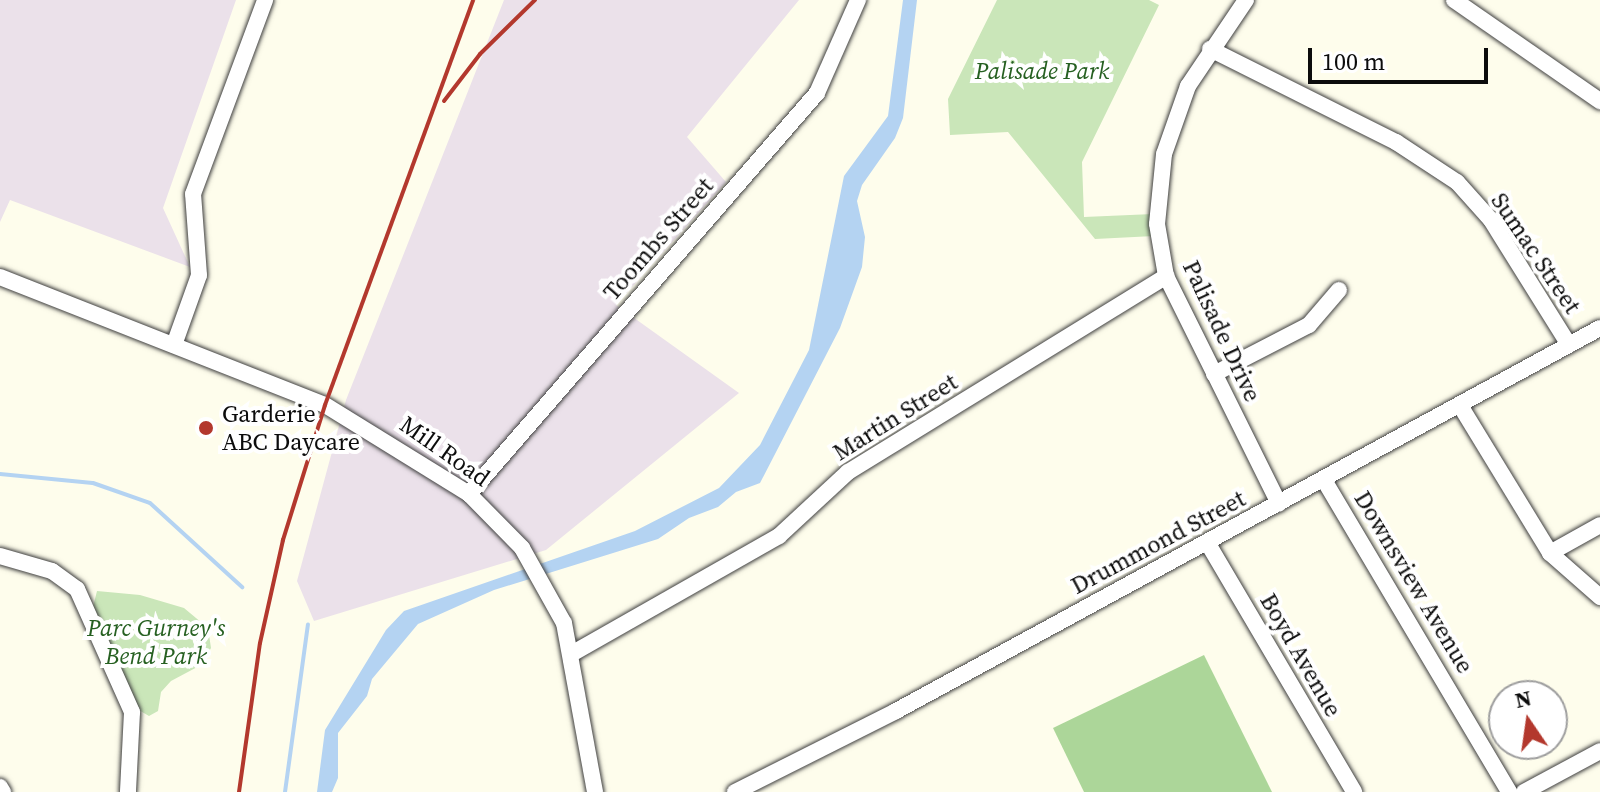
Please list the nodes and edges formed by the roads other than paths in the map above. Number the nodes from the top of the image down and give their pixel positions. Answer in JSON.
{"nodes":[{"id":1,"x":265,"y":0,"type":"edge"},
{"id":2,"x":858,"y":0,"type":"edge"},
{"id":3,"x":1246,"y":0,"type":"edge"},
{"id":4,"x":1454,"y":0,"type":"edge"},
{"id":5,"x":1210,"y":49,"type":"junction"},
{"id":6,"x":1600,"y":101,"type":"edge"},
{"id":7,"x":1166,"y":276,"type":"junction"},
{"id":8,"x":0,"y":277,"type":"edge"},
{"id":9,"x":1339,"y":290,"type":"dead end"},
{"id":10,"x":1600,"y":328,"type":"edge"},
{"id":11,"x":174,"y":345,"type":"junction"},
{"id":12,"x":1569,"y":345,"type":"junction"},
{"id":13,"x":1214,"y":374,"type":"junction"},
{"id":14,"x":1461,"y":407,"type":"junction"},
{"id":15,"x":1324,"y":480,"type":"junction"},
{"id":16,"x":469,"y":494,"type":"junction"},
{"id":17,"x":1279,"y":504,"type":"junction"},
{"id":18,"x":1600,"y":525,"type":"edge"},
{"id":19,"x":1207,"y":542,"type":"junction"},
{"id":20,"x":1550,"y":553,"type":"junction"},
{"id":21,"x":0,"y":556,"type":"edge"},
{"id":22,"x":1600,"y":597,"type":"edge"},
{"id":23,"x":573,"y":653,"type":"junction"},
{"id":24,"x":1600,"y":751,"type":"edge"},
{"id":25,"x":0,"y":787,"type":"edge"},
{"id":26,"x":3,"y":792,"type":"edge"},
{"id":27,"x":128,"y":792,"type":"edge"},
{"id":28,"x":595,"y":792,"type":"edge"},
{"id":29,"x":735,"y":792,"type":"edge"},
{"id":30,"x":1354,"y":792,"type":"edge"},
{"id":31,"x":1509,"y":792,"type":"edge"},
{"id":32,"x":1524,"y":792,"type":"edge"}],
"edges":[{"from":1,"to":11,"type":"street"},
{"from":2,"to":16,"type":"street","name":"Toombs Street"},
{"from":3,"to":5,"type":"street","name":"Palisade Drive"},
{"from":4,"to":6,"type":"street"},
{"from":5,"to":7,"type":"street","name":"Palisade Drive"},
{"from":5,"to":12,"type":"street","name":"Sumac Street"},
{"from":7,"to":13,"type":"street","name":"Palisade Drive"},
{"from":7,"to":23,"type":"street","name":"Martin Street"},
{"from":8,"to":11,"type":"street","name":"Mill Road"},
{"from":9,"to":13,"type":"street"},
{"from":10,"to":12,"type":"street","name":"Drummond Street"},
{"from":11,"to":16,"type":"street","name":"Mill Road"},
{"from":12,"to":14,"type":"street","name":"Drummond Street"},
{"from":13,"to":17,"type":"street","name":"Palisade Drive"},
{"from":14,"to":15,"type":"street","name":"Drummond Street"},
{"from":14,"to":20,"type":"street"},
{"from":15,"to":17,"type":"street","name":"Drummond Street"},
{"from":15,"to":31,"type":"street","name":"Downsview Avenue"},
{"from":16,"to":23,"type":"street","name":"Mill Road"},
{"from":17,"to":19,"type":"street","name":"Drummond Street"},
{"from":18,"to":20,"type":"street"},
{"from":19,"to":29,"type":"street","name":"Drummond Street"},
{"from":19,"to":30,"type":"street","name":"Boyd Avenue"},
{"from":20,"to":22,"type":"street"},
{"from":21,"to":27,"type":"street"},
{"from":23,"to":28,"type":"street","name":"Mill Road"},
{"from":24,"to":32,"type":"street"},
{"from":25,"to":26,"type":"street"}]}
